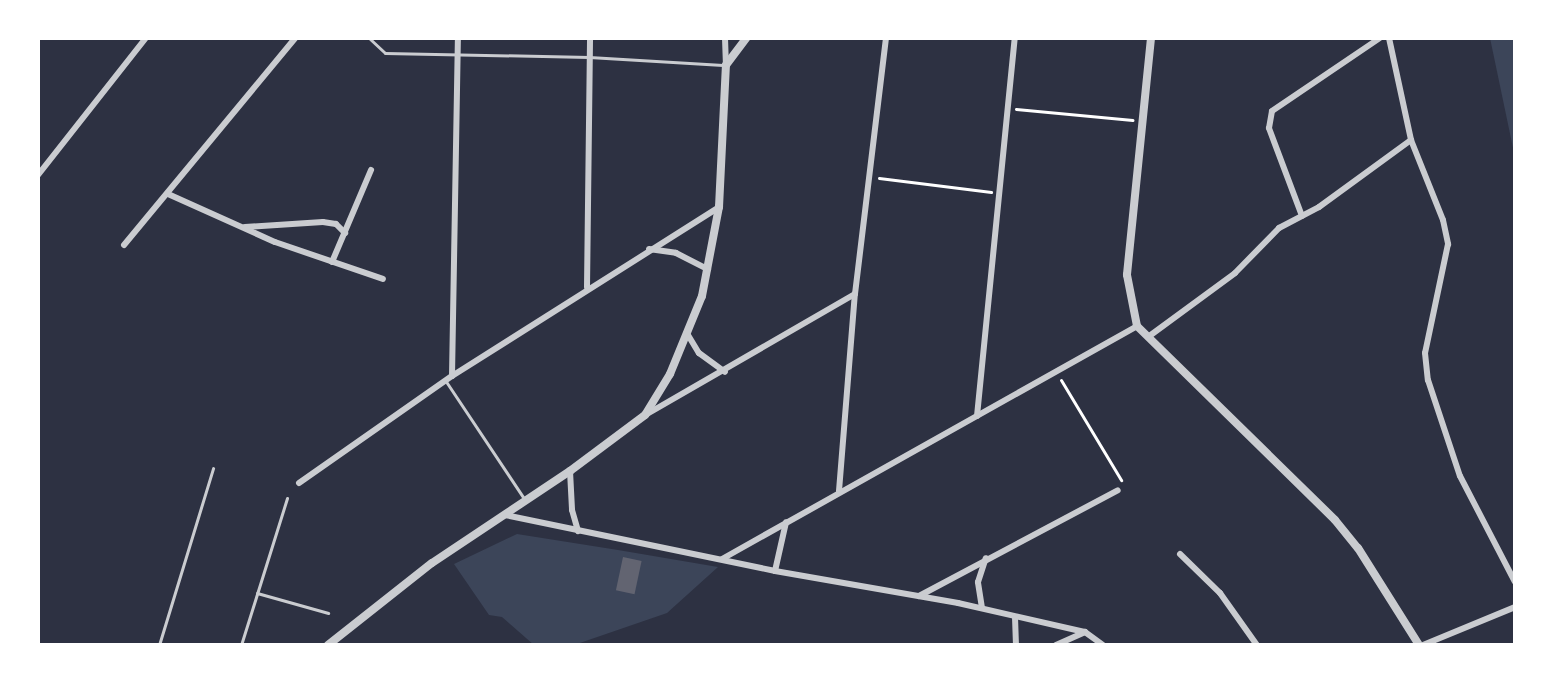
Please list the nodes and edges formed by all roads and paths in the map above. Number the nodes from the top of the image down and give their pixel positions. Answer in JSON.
{"nodes":[{"id":1,"x":146,"y":38,"type":"edge"},
{"id":2,"x":295,"y":38,"type":"edge"},
{"id":3,"x":369,"y":38,"type":"edge"},
{"id":4,"x":458,"y":38,"type":"edge"},
{"id":5,"x":590,"y":38,"type":"edge"},
{"id":6,"x":725,"y":38,"type":"edge"},
{"id":7,"x":746,"y":38,"type":"edge"},
{"id":8,"x":886,"y":38,"type":"edge"},
{"id":9,"x":1015,"y":38,"type":"edge"},
{"id":10,"x":1151,"y":38,"type":"edge"},
{"id":11,"x":1380,"y":38,"type":"edge"},
{"id":12,"x":1389,"y":38,"type":"edge"},
{"id":13,"x":458,"y":52,"type":"junction"},
{"id":14,"x":589,"y":57,"type":"junction"},
{"id":15,"x":726,"y":65,"type":"junction"},
{"id":16,"x":1008,"y":108,"type":"junction"},
{"id":17,"x":1143,"y":121,"type":"junction"},
{"id":18,"x":1411,"y":140,"type":"junction"},
{"id":19,"x":371,"y":170,"type":"dead end"},
{"id":20,"x":38,"y":175,"type":"edge"},
{"id":21,"x":872,"y":177,"type":"junction"},
{"id":22,"x":1000,"y":193,"type":"junction"},
{"id":23,"x":168,"y":194,"type":"junction"},
{"id":24,"x":719,"y":207,"type":"junction"},
{"id":25,"x":1302,"y":216,"type":"junction"},
{"id":26,"x":243,"y":227,"type":"junction"},
{"id":27,"x":345,"y":233,"type":"junction"},
{"id":28,"x":124,"y":245,"type":"dead end"},
{"id":29,"x":649,"y":249,"type":"junction"},
{"id":30,"x":332,"y":262,"type":"junction"},
{"id":31,"x":708,"y":269,"type":"junction"},
{"id":32,"x":383,"y":279,"type":"dead end"},
{"id":33,"x":587,"y":287,"type":"junction"},
{"id":34,"x":855,"y":294,"type":"junction"},
{"id":35,"x":1137,"y":326,"type":"junction"},
{"id":36,"x":688,"y":335,"type":"junction"},
{"id":37,"x":1148,"y":337,"type":"junction"},
{"id":38,"x":725,"y":372,"type":"junction"},
{"id":39,"x":1057,"y":373,"type":"junction"},
{"id":40,"x":452,"y":376,"type":"junction"},
{"id":41,"x":445,"y":380,"type":"junction"},
{"id":42,"x":645,"y":415,"type":"junction"},
{"id":43,"x":977,"y":416,"type":"junction"},
{"id":44,"x":213,"y":468,"type":"dead end"},
{"id":45,"x":570,"y":471,"type":"junction"},
{"id":46,"x":299,"y":483,"type":"dead end"},
{"id":47,"x":1118,"y":490,"type":"joint"},
{"id":48,"x":839,"y":491,"type":"junction"},
{"id":49,"x":287,"y":498,"type":"dead end"},
{"id":50,"x":525,"y":501,"type":"junction"},
{"id":51,"x":505,"y":515,"type":"junction"},
{"id":52,"x":786,"y":522,"type":"junction"},
{"id":53,"x":578,"y":531,"type":"junction"},
{"id":54,"x":1180,"y":554,"type":"dead end"},
{"id":55,"x":986,"y":557,"type":"junction"},
{"id":56,"x":721,"y":560,"type":"junction"},
{"id":57,"x":775,"y":571,"type":"junction"},
{"id":58,"x":1515,"y":582,"type":"edge"},
{"id":59,"x":257,"y":593,"type":"junction"},
{"id":60,"x":919,"y":596,"type":"junction"},
{"id":61,"x":1515,"y":607,"type":"edge"},
{"id":62,"x":982,"y":608,"type":"junction"},
{"id":63,"x":328,"y":613,"type":"dead end"},
{"id":64,"x":1015,"y":617,"type":"junction"},
{"id":65,"x":1085,"y":632,"type":"junction"},
{"id":66,"x":159,"y":645,"type":"edge"},
{"id":67,"x":241,"y":645,"type":"edge"},
{"id":68,"x":328,"y":645,"type":"edge"},
{"id":69,"x":1016,"y":645,"type":"edge"},
{"id":70,"x":1056,"y":645,"type":"edge"},
{"id":71,"x":1103,"y":645,"type":"edge"},
{"id":72,"x":1257,"y":645,"type":"edge"},
{"id":73,"x":1421,"y":645,"type":"edge"}],
"edges":[{"from":1,"to":20,"type":"street"},
{"from":2,"to":23,"type":"street"},
{"from":3,"to":13,"type":"lane"},
{"from":4,"to":13,"type":"street"},
{"from":5,"to":14,"type":"street"},
{"from":6,"to":15,"type":"street"},
{"from":7,"to":15,"type":"street"},
{"from":8,"to":21,"type":"street"},
{"from":9,"to":16,"type":"street"},
{"from":10,"to":17,"type":"street"},
{"from":11,"to":25,"type":"street"},
{"from":12,"to":18,"type":"street"},
{"from":13,"to":14,"type":"lane"},
{"from":13,"to":40,"type":"street"},
{"from":14,"to":15,"type":"lane"},
{"from":14,"to":33,"type":"street"},
{"from":15,"to":24,"type":"street"},
{"from":16,"to":17,"type":"path"},
{"from":16,"to":22,"type":"street"},
{"from":17,"to":35,"type":"street"},
{"from":18,"to":25,"type":"street"},
{"from":18,"to":58,"type":"street"},
{"from":19,"to":27,"type":"street"},
{"from":21,"to":22,"type":"path"},
{"from":21,"to":34,"type":"street"},
{"from":22,"to":43,"type":"street"},
{"from":23,"to":26,"type":"street"},
{"from":23,"to":28,"type":"street"},
{"from":24,"to":29,"type":"street"},
{"from":24,"to":31,"type":"street"},
{"from":25,"to":37,"type":"street"},
{"from":26,"to":27,"type":"street"},
{"from":26,"to":30,"type":"street"},
{"from":27,"to":30,"type":"street"},
{"from":29,"to":31,"type":"street"},
{"from":29,"to":33,"type":"street"},
{"from":30,"to":32,"type":"street"},
{"from":31,"to":36,"type":"street"},
{"from":33,"to":40,"type":"street"},
{"from":34,"to":38,"type":"street"},
{"from":34,"to":48,"type":"street"},
{"from":35,"to":37,"type":"street"},
{"from":35,"to":39,"type":"street"},
{"from":36,"to":38,"type":"street"},
{"from":36,"to":42,"type":"street"},
{"from":37,"to":73,"type":"street"},
{"from":38,"to":42,"type":"street"},
{"from":39,"to":43,"type":"street"},
{"from":39,"to":47,"type":"path"},
{"from":40,"to":41,"type":"street"},
{"from":41,"to":46,"type":"street"},
{"from":41,"to":50,"type":"lane"},
{"from":42,"to":45,"type":"street"},
{"from":43,"to":48,"type":"street"},
{"from":44,"to":66,"type":"lane"},
{"from":45,"to":50,"type":"street"},
{"from":45,"to":53,"type":"street"},
{"from":47,"to":55,"type":"street"},
{"from":48,"to":52,"type":"street"},
{"from":49,"to":59,"type":"lane"},
{"from":50,"to":51,"type":"street"},
{"from":51,"to":53,"type":"street"},
{"from":51,"to":68,"type":"street"},
{"from":52,"to":56,"type":"street"},
{"from":52,"to":57,"type":"street"},
{"from":53,"to":56,"type":"street"},
{"from":54,"to":72,"type":"street"},
{"from":55,"to":60,"type":"street"},
{"from":55,"to":62,"type":"street"},
{"from":56,"to":57,"type":"street"},
{"from":57,"to":60,"type":"street"},
{"from":59,"to":63,"type":"lane"},
{"from":59,"to":67,"type":"lane"},
{"from":60,"to":62,"type":"street"},
{"from":61,"to":73,"type":"street"},
{"from":62,"to":64,"type":"street"},
{"from":64,"to":65,"type":"street"},
{"from":64,"to":69,"type":"street"},
{"from":65,"to":70,"type":"street"},
{"from":65,"to":71,"type":"street"}]}
